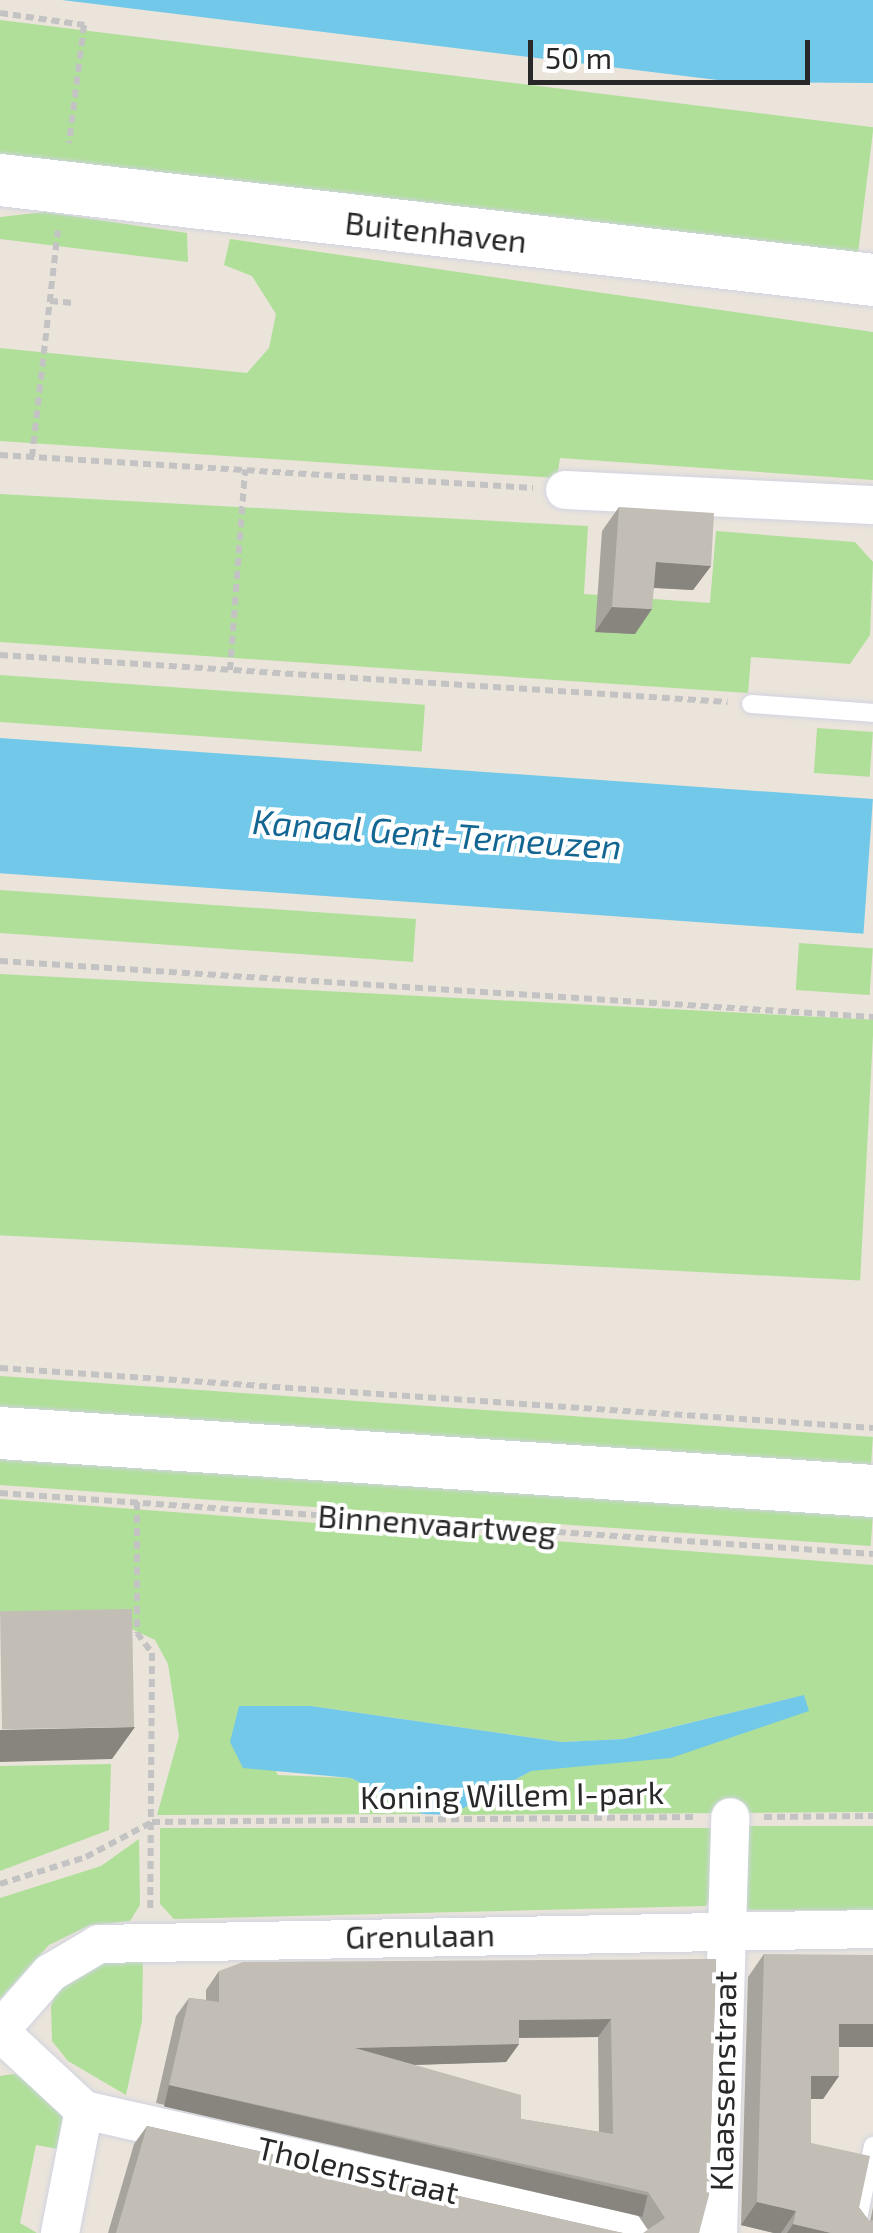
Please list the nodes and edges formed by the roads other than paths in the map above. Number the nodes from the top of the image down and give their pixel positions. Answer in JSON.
{"nodes":[{"id":1,"x":0,"y":180,"type":"edge"},
{"id":2,"x":873,"y":280,"type":"edge"},
{"id":3,"x":565,"y":490,"type":"road end"},
{"id":4,"x":873,"y":505,"type":"edge"},
{"id":5,"x":751,"y":704,"type":"road end"},
{"id":6,"x":873,"y":713,"type":"edge"},
{"id":7,"x":0,"y":1433,"type":"edge"},
{"id":8,"x":873,"y":1491,"type":"edge"},
{"id":9,"x":730,"y":1817,"type":"road end"},
{"id":10,"x":873,"y":1929,"type":"edge"},
{"id":11,"x":725,"y":1930,"type":"junction"},
{"id":12,"x":0,"y":2031,"type":"edge"},
{"id":13,"x":84,"y":2110,"type":"junction"},
{"id":14,"x":873,"y":2146,"type":"edge"},
{"id":15,"x":60,"y":2233,"type":"edge"},
{"id":16,"x":630,"y":2233,"type":"edge"},
{"id":17,"x":718,"y":2233,"type":"edge"},
{"id":18,"x":855,"y":2233,"type":"edge"}],
"edges":[{"from":1,"to":2,"type":"main road","name":"Buitenhaven"},
{"from":3,"to":4,"type":"street"},
{"from":5,"to":6,"type":"lane"},
{"from":7,"to":8,"type":"main road","name":"Binnenvaartweg"},
{"from":9,"to":11,"type":"street","name":"Klaassenstraat"},
{"from":10,"to":11,"type":"street","name":"Grenulaan"},
{"from":11,"to":12,"type":"street","name":"Grenulaan"},
{"from":11,"to":17,"type":"street","name":"Klaassenstraat"},
{"from":12,"to":13,"type":"street","name":"Grenulaan"},
{"from":13,"to":15,"type":"street"},
{"from":13,"to":16,"type":"street","name":"Tholensstraat"},
{"from":14,"to":18,"type":"lane"}]}
